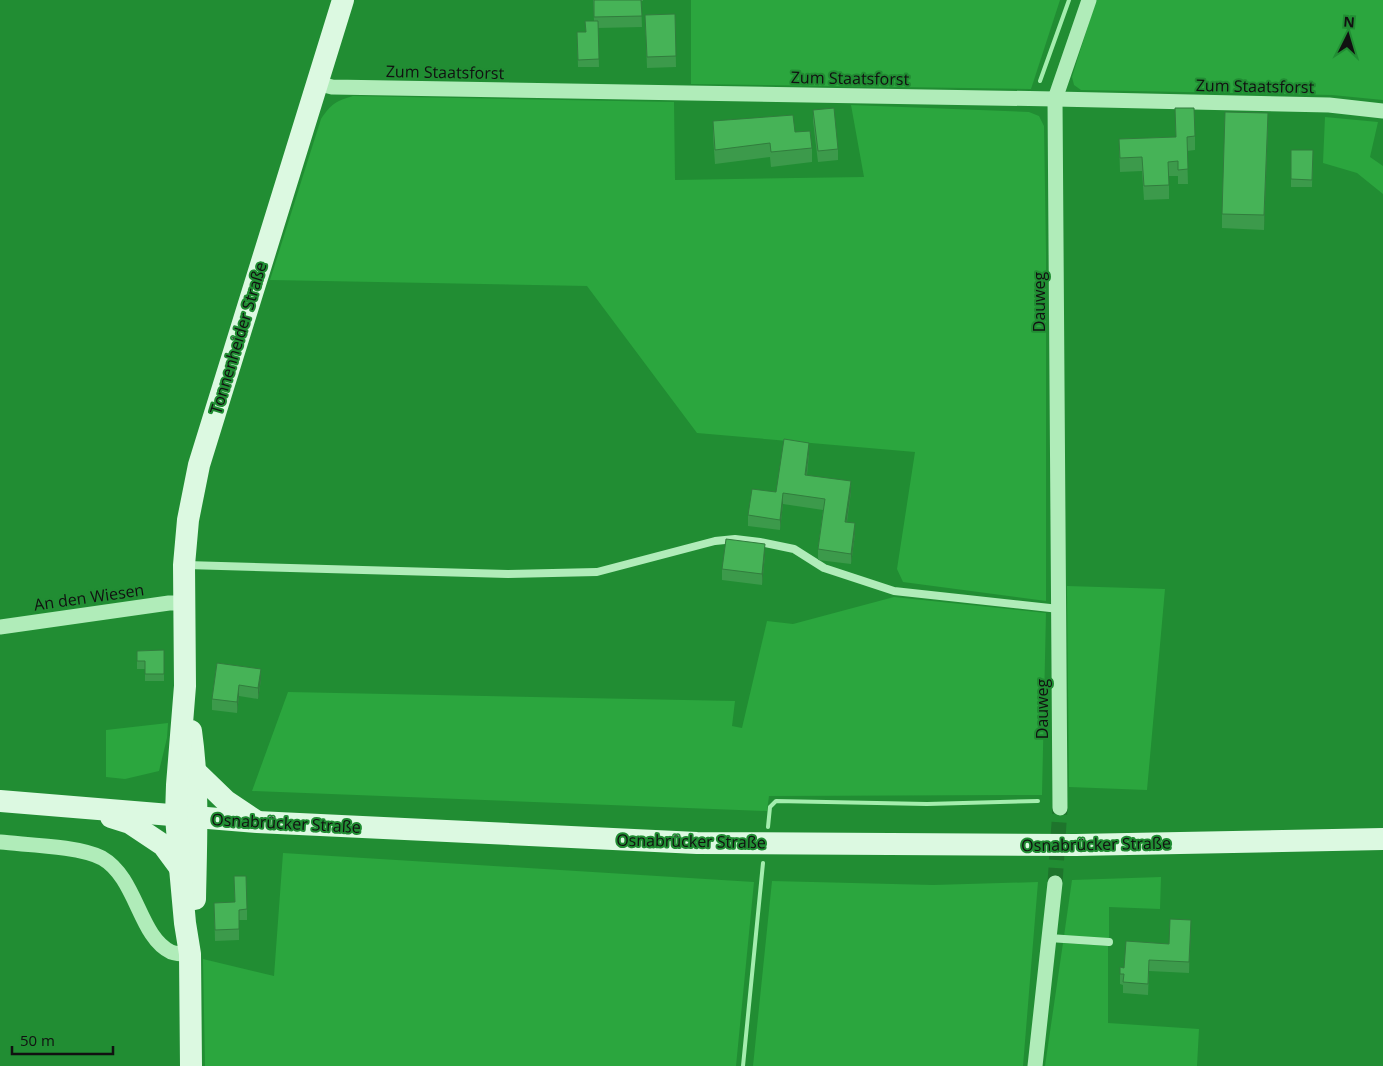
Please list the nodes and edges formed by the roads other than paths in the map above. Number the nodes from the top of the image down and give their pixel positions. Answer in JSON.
{"nodes":[{"id":1,"x":343,"y":0,"type":"edge"},
{"id":2,"x":1089,"y":0,"type":"edge"},
{"id":3,"x":316,"y":83,"type":"junction"},
{"id":4,"x":1055,"y":99,"type":"junction"},
{"id":5,"x":1383,"y":112,"type":"edge"},
{"id":6,"x":184,"y":565,"type":"junction"},
{"id":7,"x":184,"y":603,"type":"junction"},
{"id":8,"x":1059,"y":609,"type":"junction"},
{"id":9,"x":0,"y":627,"type":"edge"},
{"id":10,"x":185,"y":686,"type":"junction"},
{"id":11,"x":196,"y":772,"type":"junction"},
{"id":12,"x":0,"y":801,"type":"edge"},
{"id":13,"x":1060,"y":808,"type":"tunnel mouth"},
{"id":14,"x":89,"y":809,"type":"junction"},
{"id":15,"x":187,"y":817,"type":"junction"},
{"id":16,"x":257,"y":822,"type":"junction"},
{"id":17,"x":1383,"y":839,"type":"edge"},
{"id":18,"x":0,"y":842,"type":"edge"},
{"id":19,"x":180,"y":868,"type":"junction"},
{"id":20,"x":1055,"y":883,"type":"tunnel mouth"},
{"id":21,"x":1049,"y":938,"type":"junction"},
{"id":22,"x":1109,"y":942,"type":"dead end"},
{"id":23,"x":190,"y":954,"type":"junction"},
{"id":24,"x":191,"y":1066,"type":"edge"},
{"id":25,"x":1036,"y":1066,"type":"edge"}],
"edges":[{"from":1,"to":3,"type":"main road","name":"Tonnenheider Straße"},
{"from":2,"to":4,"type":"street","name":"Dauweg"},
{"from":3,"to":4,"type":"street","name":"Zum Staatsforst"},
{"from":3,"to":6,"type":"main road","name":"Tonnenheider Straße"},
{"from":4,"to":5,"type":"street","name":"Zum Staatsforst"},
{"from":4,"to":8,"type":"street","name":"Dauweg"},
{"from":6,"to":7,"type":"main road","name":"Tonnenheider Straße"},
{"from":6,"to":8,"type":"lane"},
{"from":7,"to":9,"type":"street","name":"An den Wiesen"},
{"from":7,"to":10,"type":"main road","name":"Tonnenheider Straße"},
{"from":8,"to":13,"type":"street","name":"Dauweg"},
{"from":10,"to":11,"type":"main road","name":"Tonnenheider Straße"},
{"from":10,"to":15,"type":"main road","name":"Tonnenheider Straße"},
{"from":11,"to":15,"type":"main road","name":"Tonnenheider Straße"},
{"from":11,"to":16,"type":"main road"},
{"from":12,"to":14,"type":"main road","name":"Osnabrücker Straße"},
{"from":14,"to":15,"type":"main road","name":"Osnabrücker Straße"},
{"from":14,"to":19,"type":"main road"},
{"from":15,"to":16,"type":"main road","name":"Osnabrücker Straße"},
{"from":15,"to":19,"type":"main road","name":"Tonnenheider Straße"},
{"from":15,"to":23,"type":"main road","name":"Tonnenheider Straße"},
{"from":16,"to":17,"type":"main road","name":"Osnabrücker Straße"},
{"from":18,"to":23,"type":"street"},
{"from":19,"to":23,"type":"main road","name":"Tonnenheider Straße"},
{"from":20,"to":21,"type":"street"},
{"from":21,"to":22,"type":"lane"},
{"from":21,"to":25,"type":"street"},
{"from":23,"to":24,"type":"main road","name":"Tonnenheider Straße"}]}
